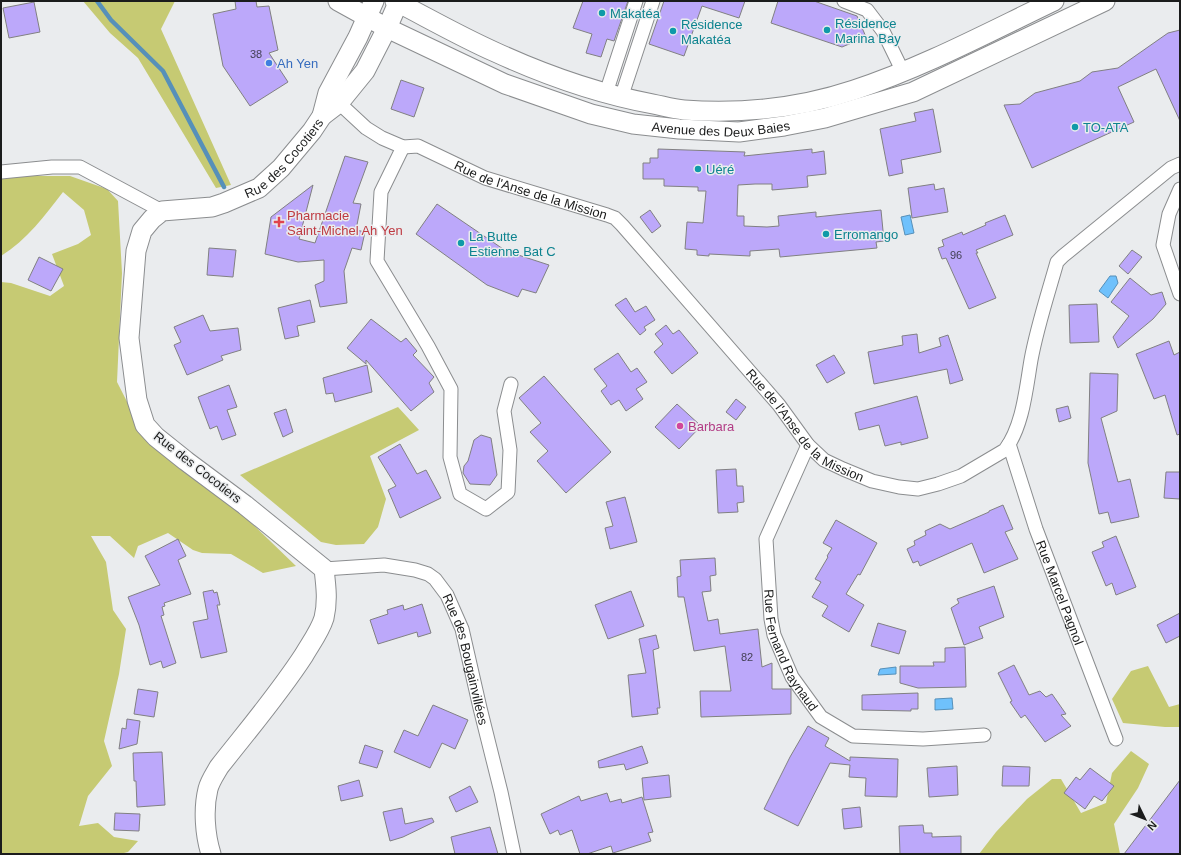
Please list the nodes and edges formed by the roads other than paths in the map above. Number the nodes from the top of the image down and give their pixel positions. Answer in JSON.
{"nodes":[{"id":1,"x":338,"y":1,"type":"edge"},
{"id":2,"x":636,"y":1,"type":"edge"},
{"id":3,"x":653,"y":1,"type":"edge"},
{"id":4,"x":844,"y":1,"type":"edge"},
{"id":5,"x":1054,"y":1,"type":"edge"},
{"id":6,"x":1105,"y":1,"type":"edge"},
{"id":7,"x":397,"y":2,"type":"edge"},
{"id":8,"x":371,"y":9,"type":"edge"},
{"id":9,"x":387,"y":28,"type":"junction"},
{"id":10,"x":903,"y":72,"type":"junction"},
{"id":11,"x":614,"y":96,"type":"junction"},
{"id":12,"x":339,"y":103,"type":"junction"},
{"id":13,"x":322,"y":116,"type":"junction"},
{"id":14,"x":403,"y":147,"type":"junction"},
{"id":15,"x":1180,"y":164,"type":"edge"},
{"id":16,"x":1,"y":172,"type":"edge"},
{"id":17,"x":1180,"y":189,"type":"edge"},
{"id":18,"x":162,"y":211,"type":"junction"},
{"id":19,"x":1180,"y":294,"type":"edge"},
{"id":20,"x":511,"y":384,"type":"dead end"},
{"id":21,"x":1009,"y":444,"type":"junction"},
{"id":22,"x":808,"y":445,"type":"junction"},
{"id":23,"x":324,"y":569,"type":"junction"},
{"id":24,"x":984,"y":735,"type":"dead end"},
{"id":25,"x":1116,"y":739,"type":"dead end"},
{"id":26,"x":211,"y":854,"type":"edge"},
{"id":27,"x":514,"y":854,"type":"edge"}],
"edges":[{"from":1,"to":8,"type":"main road","name":"Avenue des Deux Baies"},
{"from":2,"to":11,"type":"street"},
{"from":3,"to":11,"type":"street"},
{"from":4,"to":10,"type":"street"},
{"from":5,"to":10,"type":"main road","name":"Avenue des Deux Baies"},
{"from":6,"to":9,"type":"main road","name":"Avenue des Deux Baies"},
{"from":7,"to":9,"type":"main road","name":"Rue des Cocotiers"},
{"from":7,"to":11,"type":"main road","name":"Avenue des Deux Baies"},
{"from":8,"to":9,"type":"main road","name":"Avenue des Deux Baies"},
{"from":8,"to":13,"type":"main road"},
{"from":9,"to":12,"type":"main road","name":"Rue des Cocotiers"},
{"from":10,"to":11,"type":"main road","name":"Avenue des Deux Baies"},
{"from":12,"to":13,"type":"main road","name":"Rue des Cocotiers"},
{"from":12,"to":14,"type":"street","name":"Rue de l'Anse de la Mission"},
{"from":13,"to":18,"type":"main road","name":"Rue des Cocotiers"},
{"from":14,"to":20,"type":"street"},
{"from":14,"to":22,"type":"street","name":"Rue de l'Anse de la Mission"},
{"from":15,"to":21,"type":"street","name":"Rue de l'Anse de la Mission"},
{"from":16,"to":18,"type":"street"},
{"from":17,"to":19,"type":"street"},
{"from":18,"to":23,"type":"main road","name":"Rue des Cocotiers"},
{"from":21,"to":22,"type":"street","name":"Rue de l'Anse de la Mission"},
{"from":21,"to":25,"type":"street","name":"Rue Marcel Pagnol"},
{"from":22,"to":24,"type":"street","name":"Rue Fernand Raynaud"},
{"from":23,"to":26,"type":"main road"},
{"from":23,"to":27,"type":"street","name":"Rue des Bougainvillées"}]}
